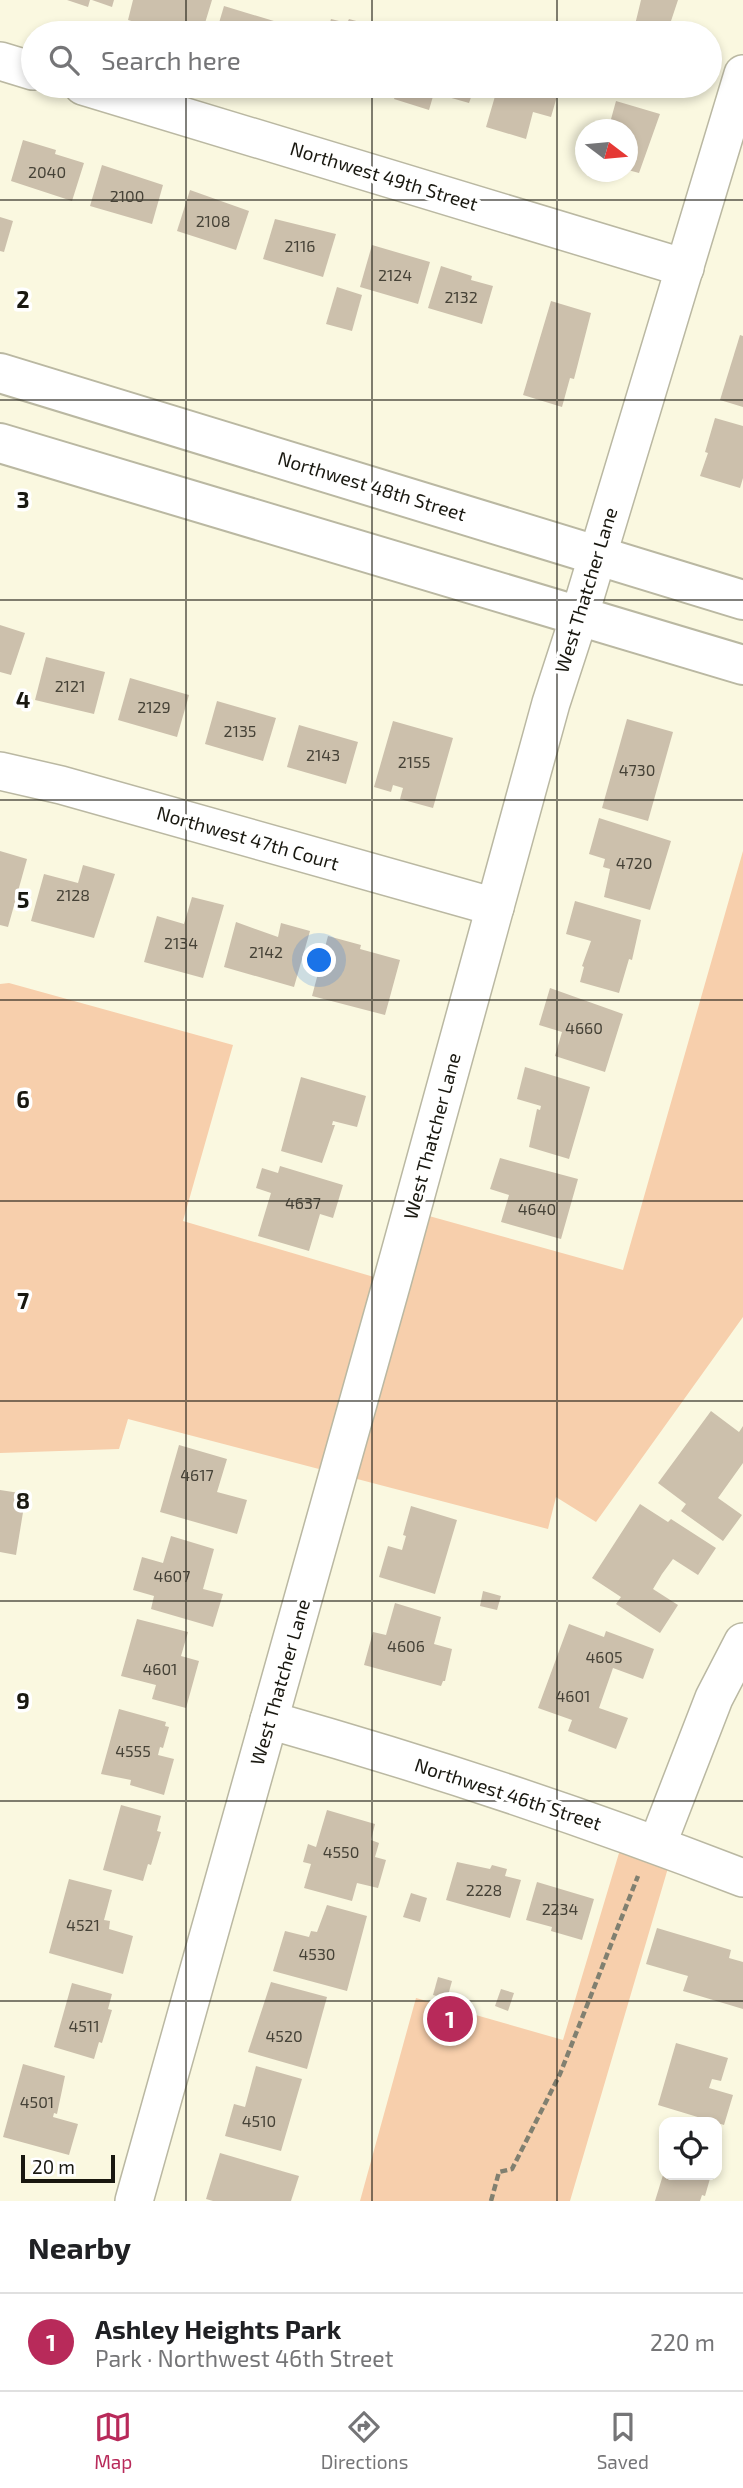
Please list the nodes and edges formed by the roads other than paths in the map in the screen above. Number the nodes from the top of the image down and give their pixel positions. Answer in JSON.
{"nodes":[{"id":1,"x":0,"y":61,"type":"edge"},
{"id":2,"x":21,"y":67,"type":"edge"},
{"id":3,"x":743,"y":74,"type":"edge"},
{"id":4,"x":123,"y":98,"type":"edge"},
{"id":5,"x":685,"y":268,"type":"junction"},
{"id":6,"x":0,"y":373,"type":"edge"},
{"id":7,"x":0,"y":443,"type":"edge"},
{"id":8,"x":597,"y":555,"type":"junction"},
{"id":9,"x":743,"y":600,"type":"edge"},
{"id":10,"x":579,"y":617,"type":"junction"},
{"id":11,"x":743,"y":664,"type":"edge"},
{"id":12,"x":0,"y":771,"type":"edge"},
{"id":13,"x":495,"y":907,"type":"junction"},
{"id":14,"x":743,"y":1642,"type":"edge"},
{"id":15,"x":270,"y":1720,"type":"junction"},
{"id":16,"x":657,"y":1845,"type":"junction"},
{"id":17,"x":743,"y":1878,"type":"edge"},
{"id":18,"x":134,"y":2201,"type":"edge"}],
"edges":[{"from":1,"to":2,"type":"street"},
{"from":3,"to":5,"type":"street","name":"West Thatcher Lane"},
{"from":4,"to":5,"type":"street","name":"Northwest 49th Street"},
{"from":5,"to":8,"type":"street","name":"West Thatcher Lane"},
{"from":6,"to":8,"type":"main road","name":"Northwest 48th Street"},
{"from":7,"to":10,"type":"main road"},
{"from":8,"to":9,"type":"main road","name":"Northwest 48th Street"},
{"from":8,"to":10,"type":"street","name":"West Thatcher Lane"},
{"from":10,"to":11,"type":"main road"},
{"from":10,"to":13,"type":"street","name":"West Thatcher Lane"},
{"from":12,"to":13,"type":"street","name":"Northwest 47th Court"},
{"from":13,"to":15,"type":"street","name":"West Thatcher Lane"},
{"from":14,"to":16,"type":"street"},
{"from":15,"to":16,"type":"street","name":"Northwest 46th Street"},
{"from":15,"to":18,"type":"street","name":"West Thatcher Lane"},
{"from":16,"to":17,"type":"street","name":"Northwest 46th Street"}]}
